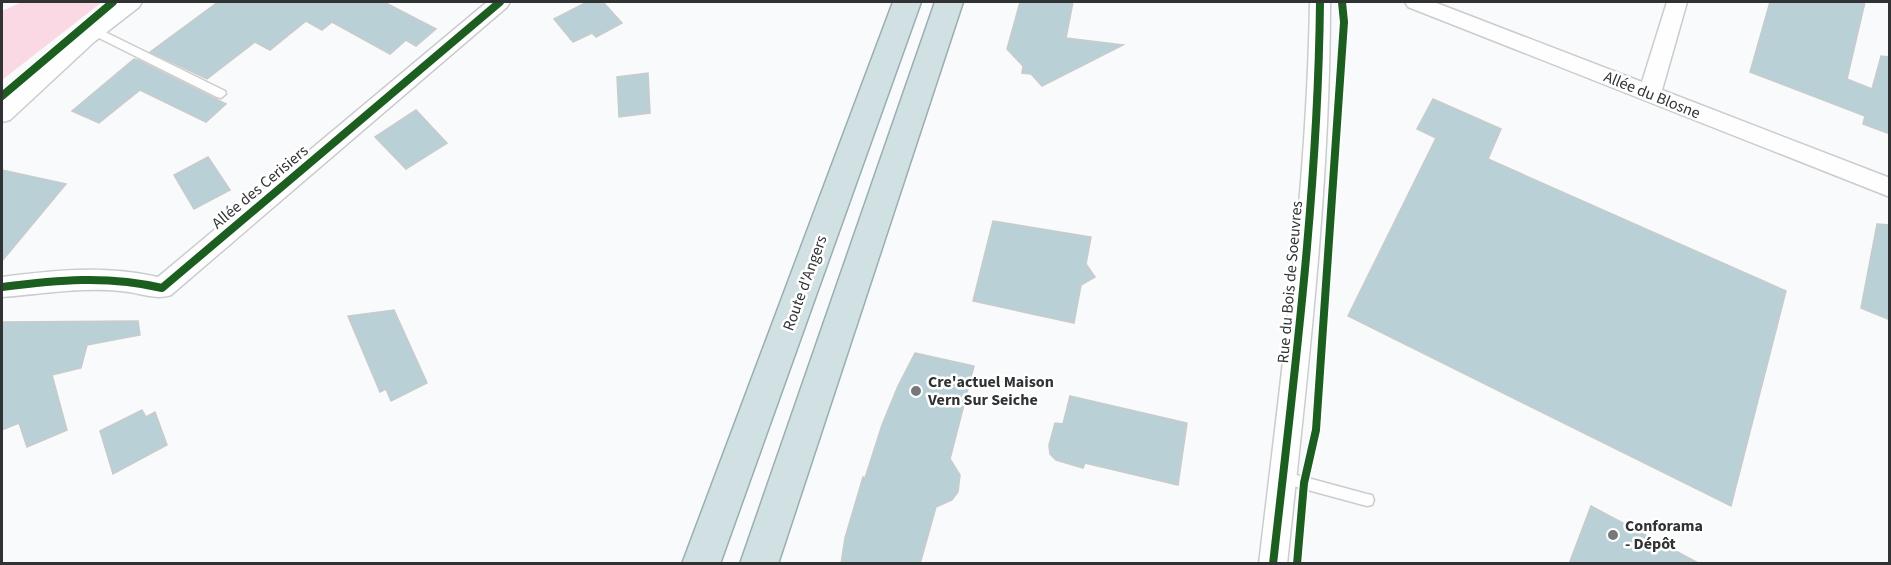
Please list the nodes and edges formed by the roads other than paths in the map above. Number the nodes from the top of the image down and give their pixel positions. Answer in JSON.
{"nodes":[{"id":1,"x":132,"y":2,"type":"edge"},
{"id":2,"x":500,"y":2,"type":"edge"},
{"id":3,"x":907,"y":2,"type":"edge"},
{"id":4,"x":949,"y":2,"type":"edge"},
{"id":5,"x":1320,"y":2,"type":"edge"},
{"id":6,"x":1415,"y":2,"type":"edge"},
{"id":7,"x":1677,"y":2,"type":"edge"},
{"id":8,"x":94,"y":32,"type":"junction"},
{"id":9,"x":221,"y":94,"type":"dead end"},
{"id":10,"x":1650,"y":94,"type":"junction"},
{"id":11,"x":2,"y":114,"type":"edge"},
{"id":12,"x":1890,"y":188,"type":"edge"},
{"id":13,"x":2,"y":287,"type":"edge"},
{"id":14,"x":1282,"y":477,"type":"junction"},
{"id":15,"x":1367,"y":500,"type":"dead end"},
{"id":16,"x":773,"y":526,"type":"junction"},
{"id":17,"x":701,"y":564,"type":"edge"},
{"id":18,"x":759,"y":564,"type":"edge"},
{"id":19,"x":767,"y":564,"type":"edge"},
{"id":20,"x":1273,"y":564,"type":"edge"}],
"edges":[{"from":1,"to":8,"type":"street"},
{"from":2,"to":13,"type":"street","name":"Allée des Cerisiers"},
{"from":3,"to":17,"type":"highway","name":"Route d'Angers"},
{"from":4,"to":16,"type":"highway"},
{"from":5,"to":14,"type":"street","name":"Rue du Bois de Soeuvres"},
{"from":6,"to":10,"type":"street","name":"Allée du Blosne"},
{"from":7,"to":10,"type":"street"},
{"from":8,"to":9,"type":"lane"},
{"from":8,"to":11,"type":"street"},
{"from":10,"to":12,"type":"street","name":"Allée du Blosne"},
{"from":14,"to":15,"type":"lane"},
{"from":14,"to":20,"type":"street","name":"Rue du Bois de Soeuvres"},
{"from":16,"to":18,"type":"highway"},
{"from":16,"to":19,"type":"highway"}]}
